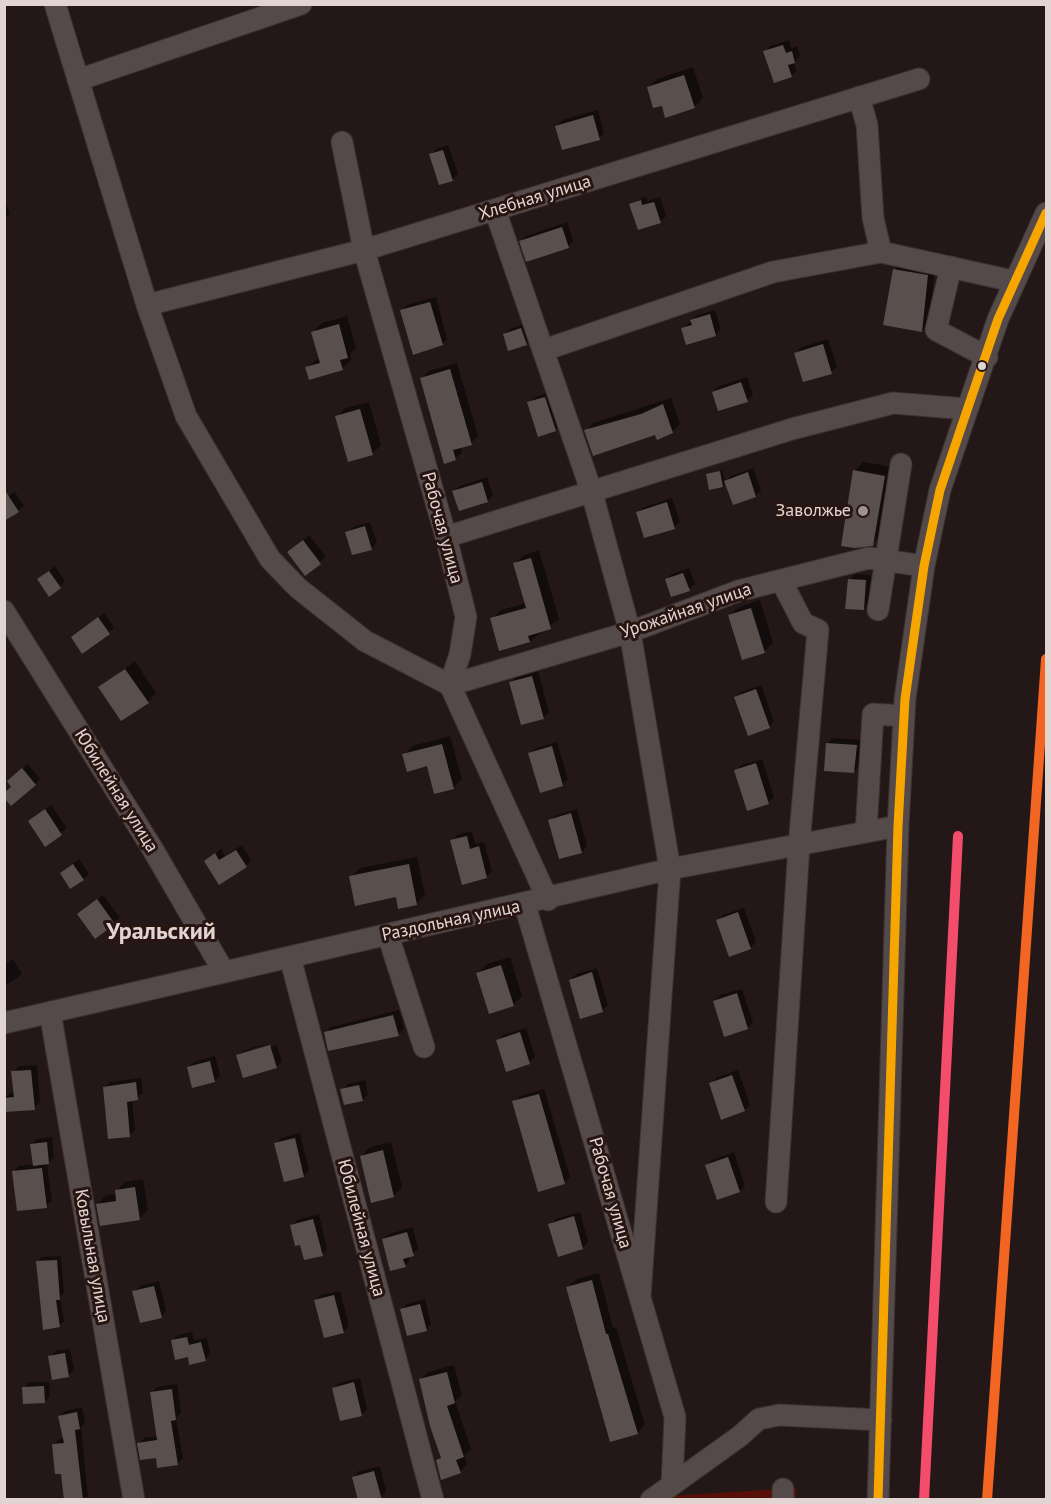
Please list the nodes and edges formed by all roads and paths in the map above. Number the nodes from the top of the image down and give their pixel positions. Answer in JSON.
{"nodes":[{"id":1,"x":55,"y":4,"type":"edge"},
{"id":2,"x":301,"y":4,"type":"edge"},
{"id":3,"x":919,"y":79,"type":"dead end"},
{"id":4,"x":78,"y":80,"type":"junction"},
{"id":5,"x":858,"y":97,"type":"junction"},
{"id":6,"x":342,"y":142,"type":"dead end"},
{"id":7,"x":495,"y":210,"type":"junction"},
{"id":8,"x":1047,"y":213,"type":"edge"},
{"id":9,"x":364,"y":250,"type":"junction"},
{"id":10,"x":881,"y":252,"type":"junction"},
{"id":11,"x":951,"y":267,"type":"junction"},
{"id":12,"x":1013,"y":282,"type":"junction"},
{"id":13,"x":147,"y":304,"type":"junction"},
{"id":14,"x":544,"y":350,"type":"junction"},
{"id":15,"x":987,"y":357,"type":"junction"},
{"id":16,"x":967,"y":409,"type":"junction"},
{"id":17,"x":901,"y":464,"type":"dead end"},
{"id":18,"x":592,"y":493,"type":"junction"},
{"id":19,"x":446,"y":537,"type":"junction"},
{"id":20,"x":886,"y":560,"type":"junction"},
{"id":21,"x":924,"y":566,"type":"junction"},
{"id":22,"x":781,"y":580,"type":"junction"},
{"id":23,"x":878,"y":610,"type":"dead end"},
{"id":24,"x":4,"y":611,"type":"edge"},
{"id":25,"x":630,"y":632,"type":"junction"},
{"id":26,"x":450,"y":685,"type":"junction"},
{"id":27,"x":904,"y":716,"type":"junction"},
{"id":28,"x":898,"y":826,"type":"junction"},
{"id":29,"x":866,"y":832,"type":"junction"},
{"id":30,"x":799,"y":845,"type":"junction"},
{"id":31,"x":670,"y":869,"type":"junction"},
{"id":32,"x":548,"y":900,"type":"junction"},
{"id":33,"x":525,"y":905,"type":"junction"},
{"id":34,"x":388,"y":935,"type":"junction"},
{"id":35,"x":290,"y":957,"type":"junction"},
{"id":36,"x":224,"y":972,"type":"junction"},
{"id":37,"x":50,"y":1012,"type":"junction"},
{"id":38,"x":4,"y":1023,"type":"edge"},
{"id":39,"x":424,"y":1047,"type":"dead end"},
{"id":40,"x":776,"y":1202,"type":"dead end"},
{"id":41,"x":640,"y":1297,"type":"junction"},
{"id":42,"x":881,"y":1420,"type":"junction"},
{"id":43,"x":660,"y":1495,"type":"edge"},
{"id":44,"x":134,"y":1500,"type":"edge"},
{"id":45,"x":433,"y":1500,"type":"edge"},
{"id":46,"x":878,"y":1500,"type":"edge"}],
"edges":[{"from":1,"to":4,"type":"street"},
{"from":2,"to":4,"type":"street"},
{"from":3,"to":5,"type":"street","name":"Хлебная улица"},
{"from":4,"to":13,"type":"street"},
{"from":5,"to":7,"type":"street","name":"Хлебная улица"},
{"from":5,"to":10,"type":"street"},
{"from":6,"to":9,"type":"street","name":"Рабочая улица"},
{"from":7,"to":9,"type":"street","name":"Хлебная улица"},
{"from":7,"to":14,"type":"street"},
{"from":8,"to":12,"type":"street"},
{"from":9,"to":13,"type":"street","name":"Хлебная улица"},
{"from":9,"to":19,"type":"street","name":"Рабочая улица"},
{"from":10,"to":11,"type":"street"},
{"from":10,"to":14,"type":"street"},
{"from":11,"to":12,"type":"street"},
{"from":11,"to":15,"type":"street"},
{"from":12,"to":15,"type":"street"},
{"from":13,"to":26,"type":"street"},
{"from":14,"to":18,"type":"street"},
{"from":15,"to":16,"type":"street"},
{"from":16,"to":18,"type":"street"},
{"from":16,"to":21,"type":"street"},
{"from":17,"to":20,"type":"street"},
{"from":18,"to":19,"type":"street"},
{"from":18,"to":25,"type":"street"},
{"from":19,"to":26,"type":"street","name":"Рабочая улица"},
{"from":20,"to":21,"type":"street","name":"Урожайная улица"},
{"from":20,"to":22,"type":"street","name":"Урожайная улица"},
{"from":20,"to":23,"type":"street"},
{"from":21,"to":27,"type":"street"},
{"from":22,"to":25,"type":"street","name":"Урожайная улица"},
{"from":22,"to":30,"type":"street"},
{"from":24,"to":36,"type":"street","name":"Юбилейная улица"},
{"from":25,"to":26,"type":"street","name":"Урожайная улица"},
{"from":25,"to":31,"type":"street"},
{"from":26,"to":32,"type":"street"},
{"from":27,"to":28,"type":"street"},
{"from":27,"to":29,"type":"street"},
{"from":28,"to":29,"type":"street","name":"Раздольная улица"},
{"from":28,"to":42,"type":"street"},
{"from":29,"to":30,"type":"street","name":"Раздольная улица"},
{"from":30,"to":31,"type":"street","name":"Раздольная улица"},
{"from":30,"to":40,"type":"street"},
{"from":31,"to":32,"type":"street","name":"Раздольная улица"},
{"from":31,"to":41,"type":"street"},
{"from":32,"to":33,"type":"street","name":"Раздольная улица"},
{"from":33,"to":34,"type":"street","name":"Раздольная улица"},
{"from":33,"to":41,"type":"street","name":"Рабочая улица"},
{"from":34,"to":35,"type":"street","name":"Раздольная улица"},
{"from":34,"to":39,"type":"street"},
{"from":35,"to":36,"type":"street","name":"Раздольная улица"},
{"from":35,"to":45,"type":"street","name":"Юбилейная улица"},
{"from":36,"to":37,"type":"street","name":"Раздольная улица"},
{"from":37,"to":38,"type":"street","name":"Раздольная улица"},
{"from":37,"to":44,"type":"street","name":"Ковыльная улица"},
{"from":41,"to":43,"type":"street","name":"Рабочая улица"},
{"from":42,"to":43,"type":"street"},
{"from":42,"to":46,"type":"street"}]}
